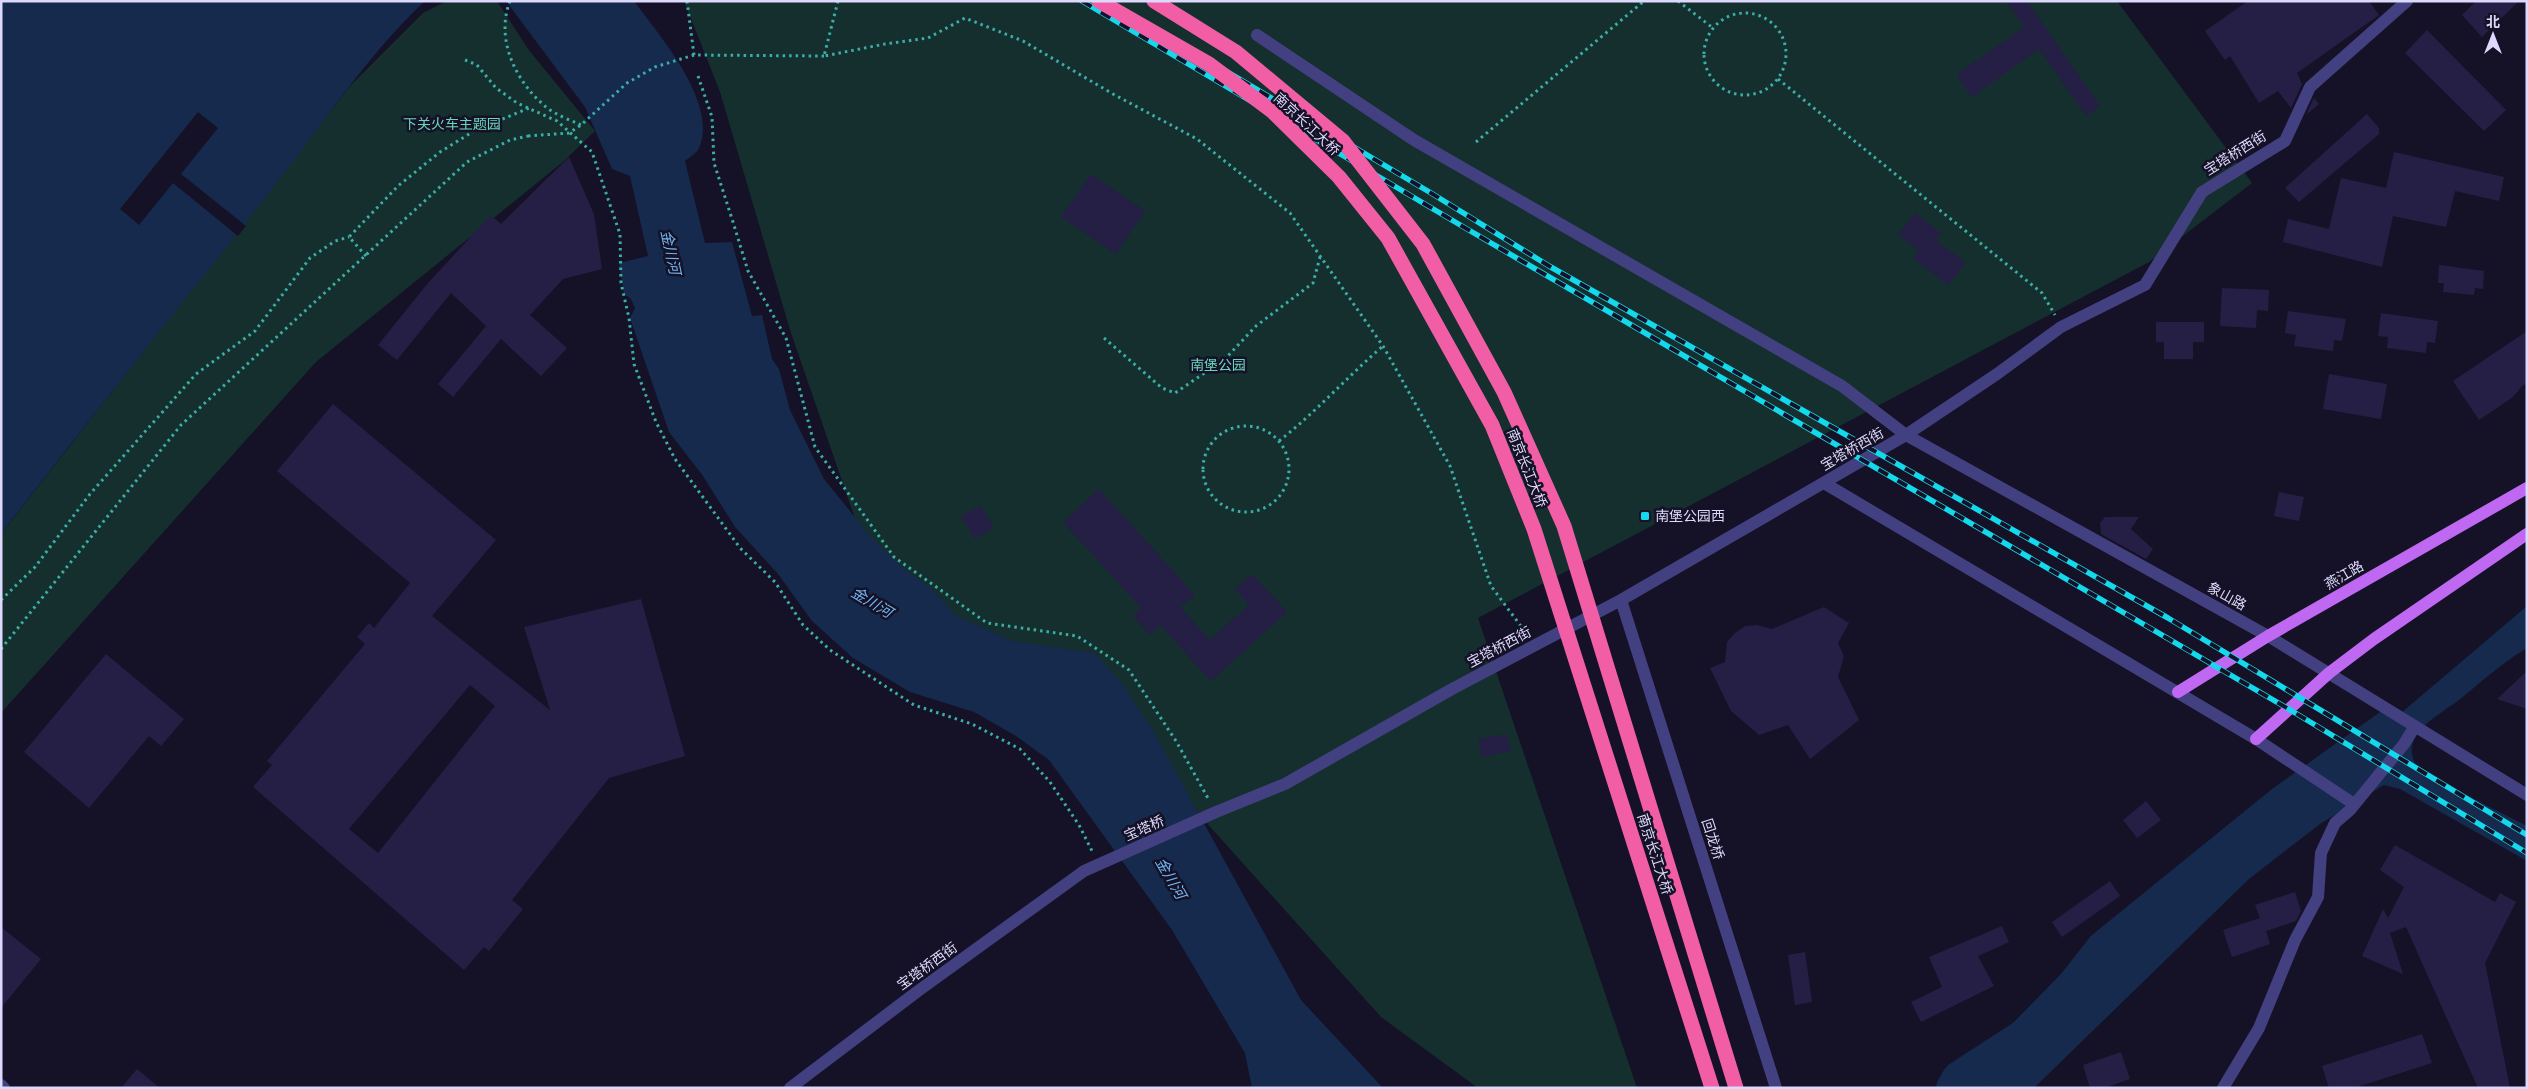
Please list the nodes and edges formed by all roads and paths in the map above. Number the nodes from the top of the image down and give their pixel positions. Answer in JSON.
{"nodes":[{"id":1,"x":510,"y":1,"type":"edge"},
{"id":2,"x":687,"y":1,"type":"edge"},
{"id":3,"x":838,"y":1,"type":"edge"},
{"id":4,"x":1099,"y":1,"type":"edge"},
{"id":5,"x":1154,"y":1,"type":"edge"},
{"id":6,"x":1644,"y":1,"type":"edge"},
{"id":7,"x":1678,"y":1,"type":"edge"},
{"id":8,"x":2408,"y":1,"type":"edge"},
{"id":9,"x":1713,"y":28,"type":"junction"},
{"id":10,"x":1257,"y":35,"type":"dead end"},
{"id":11,"x":694,"y":55,"type":"junction"},
{"id":12,"x":824,"y":56,"type":"junction"},
{"id":13,"x":465,"y":60,"type":"dead end"},
{"id":14,"x":698,"y":76,"type":"dead end"},
{"id":15,"x":1778,"y":79,"type":"junction"},
{"id":16,"x":529,"y":108,"type":"junction"},
{"id":17,"x":581,"y":125,"type":"junction"},
{"id":18,"x":1476,"y":142,"type":"dead end"},
{"id":19,"x":349,"y":237,"type":"junction"},
{"id":20,"x":366,"y":256,"type":"junction"},
{"id":21,"x":1320,"y":257,"type":"junction"},
{"id":22,"x":2061,"y":327,"type":"junction"},
{"id":23,"x":1104,"y":338,"type":"dead end"},
{"id":24,"x":1382,"y":346,"type":"junction"},
{"id":25,"x":1906,"y":434,"type":"junction"},
{"id":26,"x":1279,"y":441,"type":"junction"},
{"id":27,"x":1824,"y":482,"type":"junction"},
{"id":28,"x":2527,"y":488,"type":"edge"},
{"id":29,"x":2527,"y":534,"type":"edge"},
{"id":30,"x":1,"y":600,"type":"edge"},
{"id":31,"x":1621,"y":600,"type":"junction"},
{"id":32,"x":1526,"y":633,"type":"dead end"},
{"id":33,"x":2268,"y":636,"type":"junction"},
{"id":34,"x":1,"y":649,"type":"edge"},
{"id":35,"x":2329,"y":673,"type":"junction"},
{"id":36,"x":2178,"y":692,"type":"junction"},
{"id":37,"x":2415,"y":726,"type":"junction"},
{"id":38,"x":2257,"y":739,"type":"junction"},
{"id":39,"x":2525,"y":792,"type":"edge"},
{"id":40,"x":2354,"y":803,"type":"junction"},
{"id":41,"x":1216,"y":812,"type":"junction"},
{"id":42,"x":1092,"y":852,"type":"dead end"},
{"id":43,"x":1084,"y":871,"type":"joint"},
{"id":44,"x":790,"y":1088,"type":"edge"},
{"id":45,"x":1712,"y":1088,"type":"edge"},
{"id":46,"x":1736,"y":1088,"type":"edge"},
{"id":47,"x":1776,"y":1088,"type":"edge"},
{"id":48,"x":2224,"y":1088,"type":"edge"}],
"edges":[{"from":1,"to":17,"type":"path"},
{"from":2,"to":11,"type":"path"},
{"from":3,"to":12,"type":"path"},
{"from":4,"to":45,"type":"highway","name":"南京长江大桥","bridge":true},
{"from":5,"to":46,"type":"highway","name":"南京长江大桥","bridge":true},
{"from":6,"to":18,"type":"path"},
{"from":7,"to":9,"type":"path"},
{"from":8,"to":22,"type":"street","name":"宝塔桥西街"},
{"from":9,"to":15,"type":"path"},
{"from":9,"to":15,"type":"path"},
{"from":10,"to":25,"type":"street","name":"象山路"},
{"from":11,"to":12,"type":"path","bridge":true},
{"from":11,"to":17,"type":"path","bridge":true},
{"from":12,"to":21,"type":"path"},
{"from":13,"to":16,"type":"path"},
{"from":14,"to":41,"type":"path"},
{"from":15,"to":22,"type":"path"},
{"from":16,"to":19,"type":"path"},
{"from":16,"to":42,"type":"path"},
{"from":17,"to":20,"type":"path","bridge":true},
{"from":19,"to":20,"type":"path"},
{"from":19,"to":30,"type":"path"},
{"from":20,"to":34,"type":"path"},
{"from":21,"to":23,"type":"path"},
{"from":21,"to":24,"type":"path"},
{"from":22,"to":25,"type":"street","name":"宝塔桥西街"},
{"from":24,"to":26,"type":"path"},
{"from":24,"to":32,"type":"path"},
{"from":25,"to":27,"type":"street","name":"宝塔桥西街"},
{"from":25,"to":33,"type":"street","name":"象山路"},
{"from":26,"to":26,"type":"path"},
{"from":27,"to":31,"type":"street","name":"宝塔桥西街"},
{"from":27,"to":36,"type":"street"},
{"from":28,"to":33,"type":"main road","name":"燕江路"},
{"from":29,"to":35,"type":"main road"},
{"from":31,"to":41,"type":"street","name":"宝塔桥西街"},
{"from":31,"to":47,"type":"street","name":"回龙桥"},
{"from":33,"to":35,"type":"street","name":"象山路"},
{"from":33,"to":36,"type":"main road","name":"燕江路"},
{"from":35,"to":37,"type":"street","name":"象山路"},
{"from":35,"to":38,"type":"main road"},
{"from":36,"to":38,"type":"street"},
{"from":37,"to":39,"type":"street","name":"象山路"},
{"from":37,"to":40,"type":"street"},
{"from":38,"to":40,"type":"street"},
{"from":40,"to":48,"type":"street"},
{"from":41,"to":43,"type":"street","name":"宝塔桥"},
{"from":43,"to":44,"type":"street","name":"宝塔桥西街"}]}
